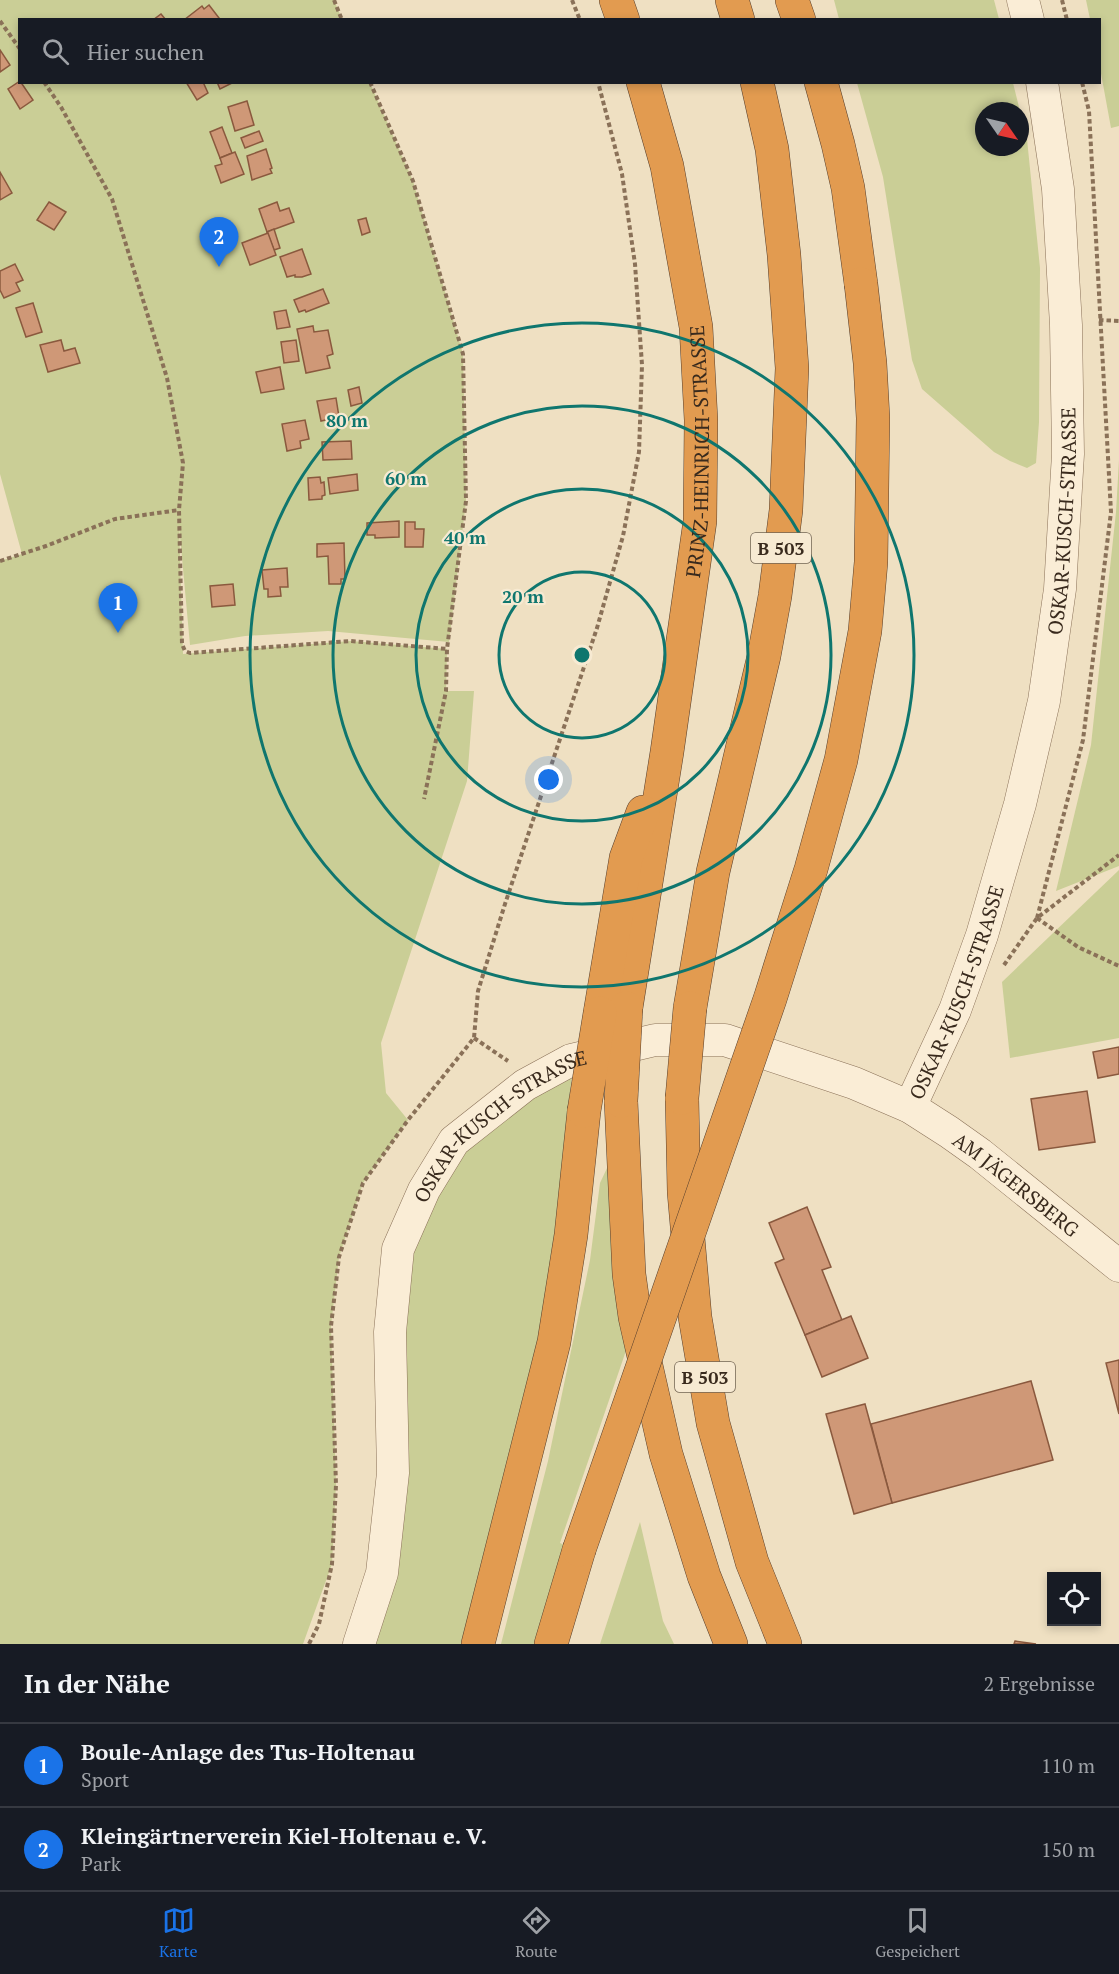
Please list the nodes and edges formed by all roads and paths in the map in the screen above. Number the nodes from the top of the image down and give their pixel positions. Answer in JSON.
{"nodes":[{"id":1,"x":334,"y":0,"type":"edge"},
{"id":2,"x":572,"y":0,"type":"edge"},
{"id":3,"x":616,"y":0,"type":"edge"},
{"id":4,"x":732,"y":0,"type":"edge"},
{"id":5,"x":792,"y":0,"type":"edge"},
{"id":6,"x":1023,"y":0,"type":"edge"},
{"id":7,"x":1062,"y":0,"type":"edge"},
{"id":8,"x":341,"y":18,"type":"edge"},
{"id":9,"x":579,"y":18,"type":"edge"},
{"id":10,"x":622,"y":18,"type":"edge"},
{"id":11,"x":737,"y":18,"type":"edge"},
{"id":12,"x":799,"y":18,"type":"edge"},
{"id":13,"x":1028,"y":18,"type":"edge"},
{"id":14,"x":1066,"y":18,"type":"edge"},
{"id":15,"x":0,"y":21,"type":"edge"},
{"id":16,"x":18,"y":46,"type":"edge"},
{"id":17,"x":45,"y":84,"type":"edge"},
{"id":18,"x":371,"y":84,"type":"edge"},
{"id":19,"x":599,"y":84,"type":"edge"},
{"id":20,"x":644,"y":84,"type":"edge"},
{"id":21,"x":757,"y":84,"type":"edge"},
{"id":22,"x":821,"y":84,"type":"edge"},
{"id":23,"x":1042,"y":84,"type":"edge"},
{"id":24,"x":179,"y":510,"type":"junction"},
{"id":25,"x":0,"y":561,"type":"edge"},
{"id":26,"x":447,"y":649,"type":"junction"},
{"id":27,"x":424,"y":799,"type":"dead end"},
{"id":28,"x":1119,"y":855,"type":"edge"},
{"id":29,"x":1119,"y":966,"type":"edge"},
{"id":30,"x":613,"y":1011,"type":"junction"},
{"id":31,"x":910,"y":1107,"type":"junction"},
{"id":32,"x":1119,"y":1266,"type":"edge"},
{"id":33,"x":309,"y":1644,"type":"edge"},
{"id":34,"x":359,"y":1644,"type":"edge"},
{"id":35,"x":478,"y":1644,"type":"edge"},
{"id":36,"x":551,"y":1644,"type":"edge"},
{"id":37,"x":731,"y":1644,"type":"edge"},
{"id":38,"x":785,"y":1644,"type":"edge"}],
"edges":[{"from":1,"to":8,"type":"path"},
{"from":2,"to":9,"type":"path"},
{"from":3,"to":10,"type":"highway"},
{"from":4,"to":11,"type":"highway"},
{"from":5,"to":12,"type":"highway"},
{"from":6,"to":13,"type":"street"},
{"from":7,"to":14,"type":"path"},
{"from":15,"to":16,"type":"path"},
{"from":17,"to":24,"type":"path"},
{"from":18,"to":26,"type":"path"},
{"from":19,"to":33,"type":"path"},
{"from":20,"to":30,"type":"highway","name":"PRINZ-HEINRICH-STRASSE","number":"B 503"},
{"from":21,"to":38,"type":"highway","number":"B 503","bridge":true},
{"from":22,"to":36,"type":"highway","bridge":true},
{"from":23,"to":31,"type":"street","name":"OSKAR-KUSCH-STRASSE"},
{"from":24,"to":25,"type":"path"},
{"from":24,"to":26,"type":"path"},
{"from":26,"to":27,"type":"path"},
{"from":28,"to":29,"type":"path"},
{"from":30,"to":35,"type":"highway","bridge":true},
{"from":30,"to":37,"type":"highway","number":"B 503","bridge":true},
{"from":31,"to":32,"type":"street","name":"AM JÄGERSBERG"},
{"from":31,"to":34,"type":"street","name":"OSKAR-KUSCH-STRASSE"}]}
